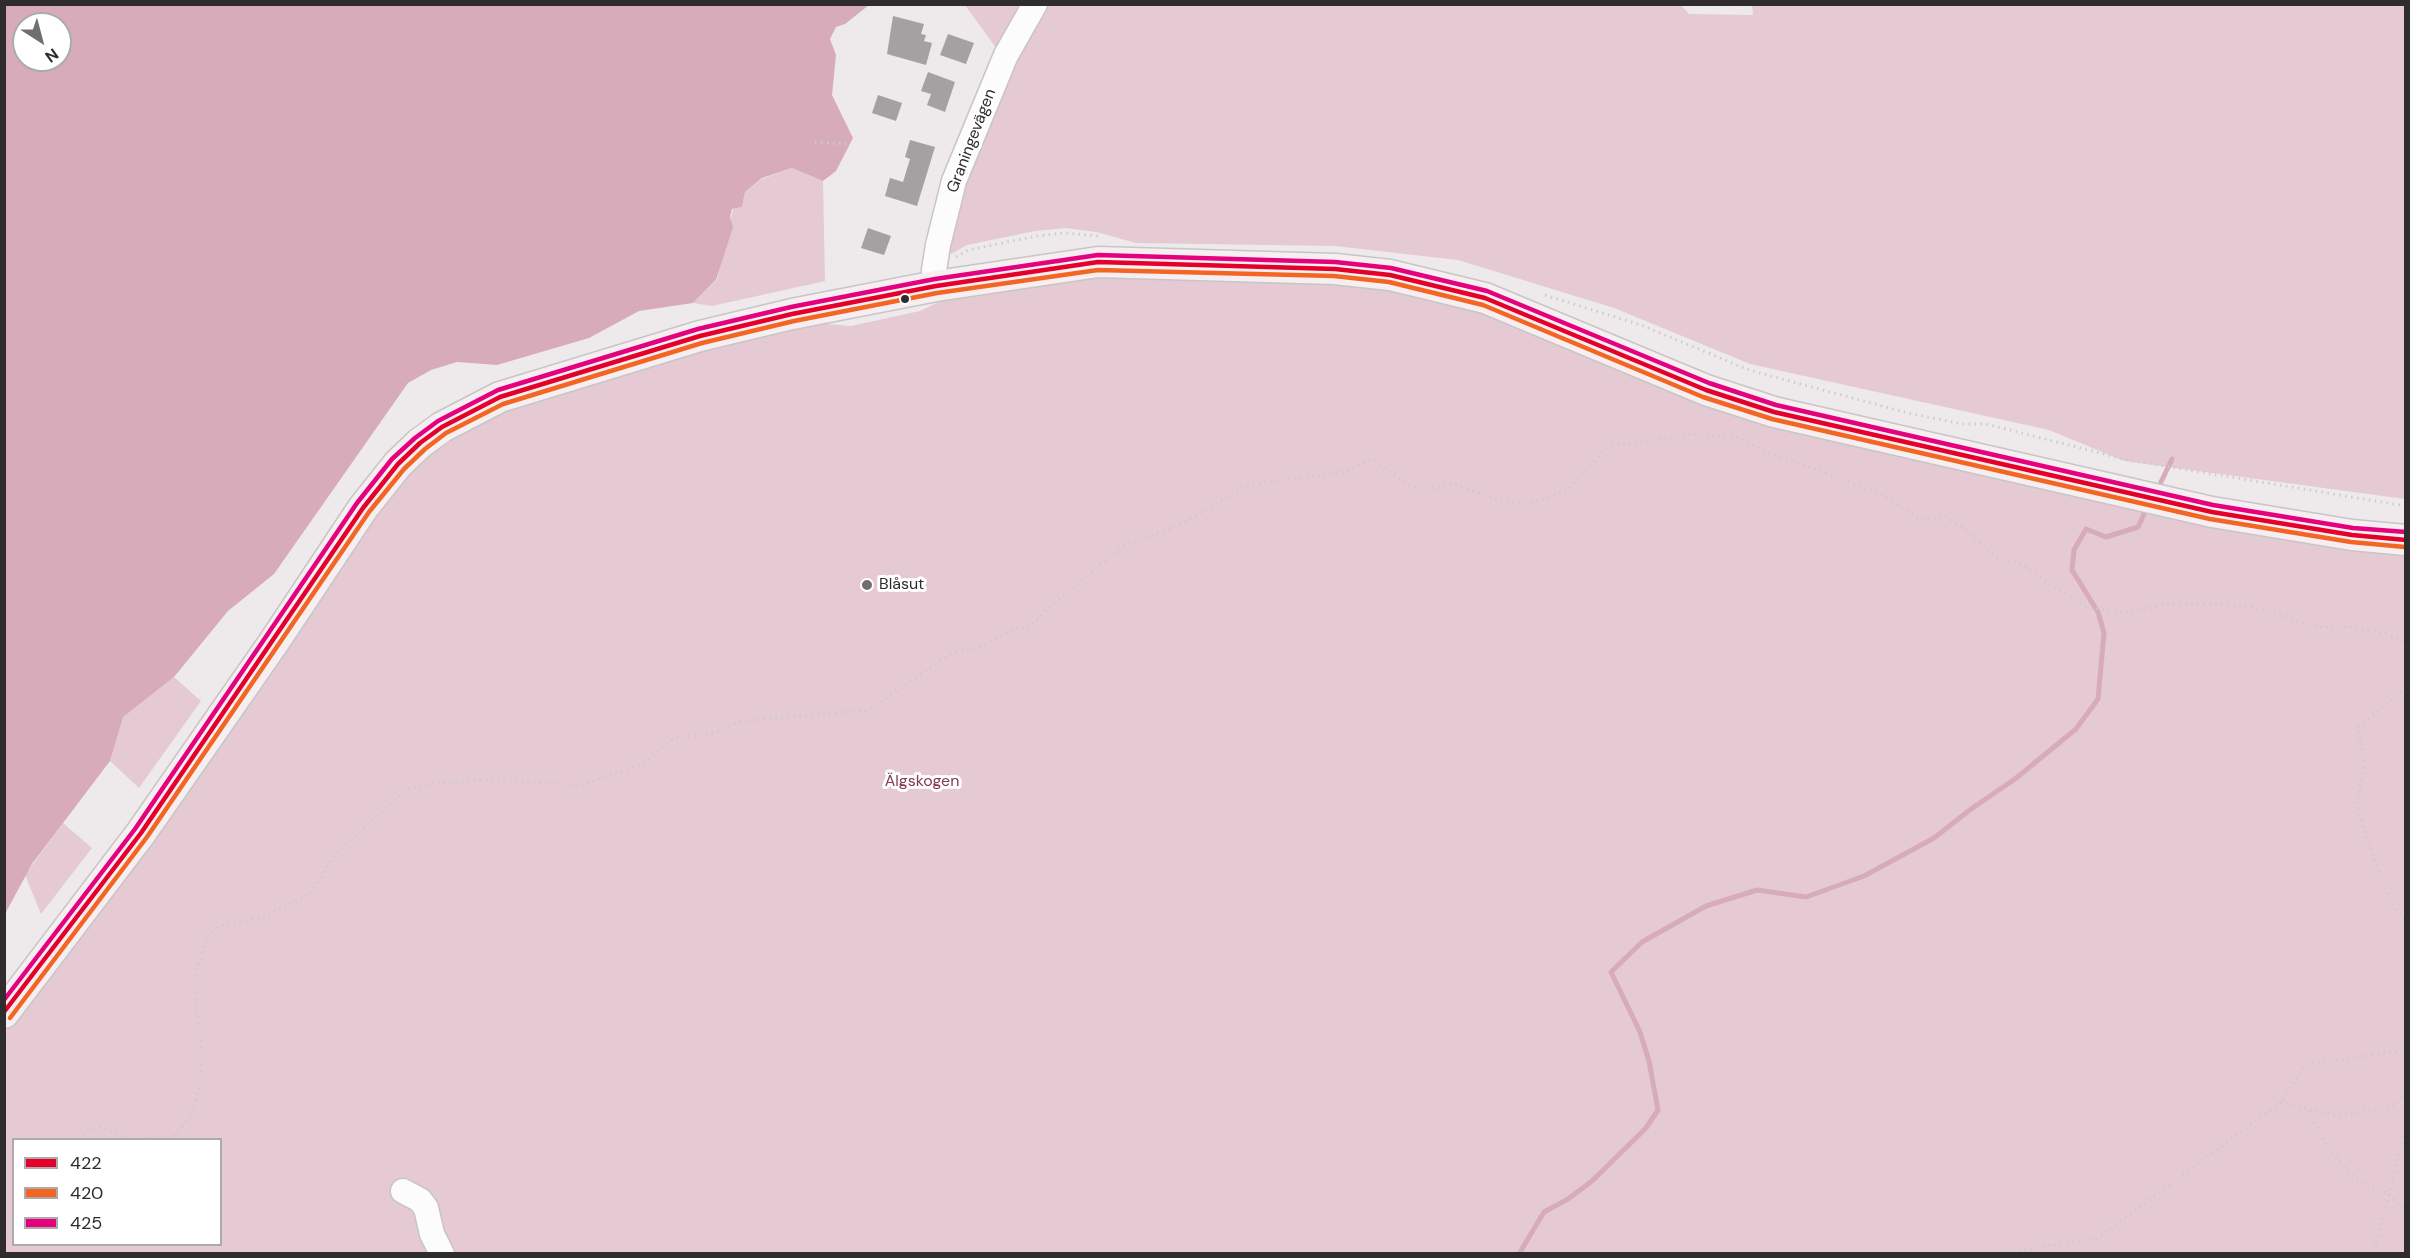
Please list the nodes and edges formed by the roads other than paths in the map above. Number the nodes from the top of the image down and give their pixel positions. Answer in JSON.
{"nodes":[{"id":1,"x":1035,"y":4,"type":"edge"},
{"id":2,"x":936,"y":286,"type":"junction"},
{"id":3,"x":2406,"y":540,"type":"edge"},
{"id":4,"x":4,"y":1013,"type":"edge"},
{"id":5,"x":403,"y":1191,"type":"dead end"},
{"id":6,"x":442,"y":1254,"type":"edge"}],
"edges":[{"from":1,"to":2,"type":"street","name":"Graningevägen"},
{"from":2,"to":3,"type":"main road"},
{"from":2,"to":4,"type":"main road"},
{"from":5,"to":6,"type":"street"}]}
